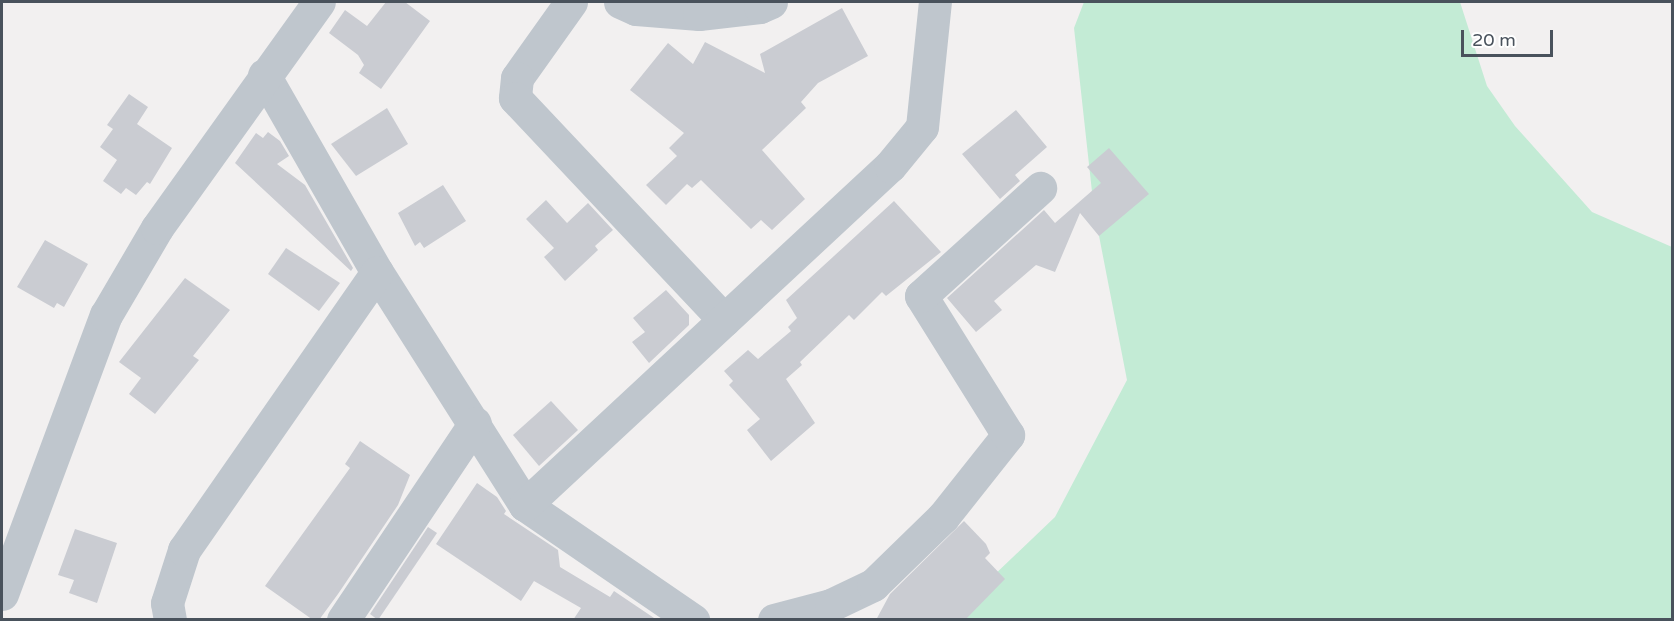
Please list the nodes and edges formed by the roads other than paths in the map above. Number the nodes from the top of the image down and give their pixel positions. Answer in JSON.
{"nodes":[{"id":1,"x":319,"y":2,"type":"edge"},
{"id":2,"x":571,"y":2,"type":"edge"},
{"id":3,"x":620,"y":2,"type":"edge"},
{"id":4,"x":771,"y":2,"type":"edge"},
{"id":5,"x":935,"y":2,"type":"edge"},
{"id":6,"x":264,"y":75,"type":"junction"},
{"id":7,"x":1040,"y":188,"type":"dead end"},
{"id":8,"x":377,"y":272,"type":"junction"},
{"id":9,"x":724,"y":320,"type":"junction"},
{"id":10,"x":476,"y":423,"type":"junction"},
{"id":11,"x":525,"y":505,"type":"junction"},
{"id":12,"x":2,"y":594,"type":"edge"},
{"id":13,"x":170,"y":620,"type":"edge"},
{"id":14,"x":343,"y":620,"type":"edge"},
{"id":15,"x":693,"y":620,"type":"edge"},
{"id":16,"x":774,"y":620,"type":"edge"}],
"edges":[{"from":1,"to":6,"type":"street"},
{"from":2,"to":9,"type":"street"},
{"from":3,"to":4,"type":"street"},
{"from":5,"to":9,"type":"street"},
{"from":6,"to":8,"type":"street"},
{"from":6,"to":12,"type":"street"},
{"from":7,"to":16,"type":"street"},
{"from":8,"to":10,"type":"street"},
{"from":8,"to":13,"type":"street"},
{"from":9,"to":11,"type":"street"},
{"from":10,"to":11,"type":"street"},
{"from":10,"to":14,"type":"street"},
{"from":11,"to":15,"type":"street"}]}
